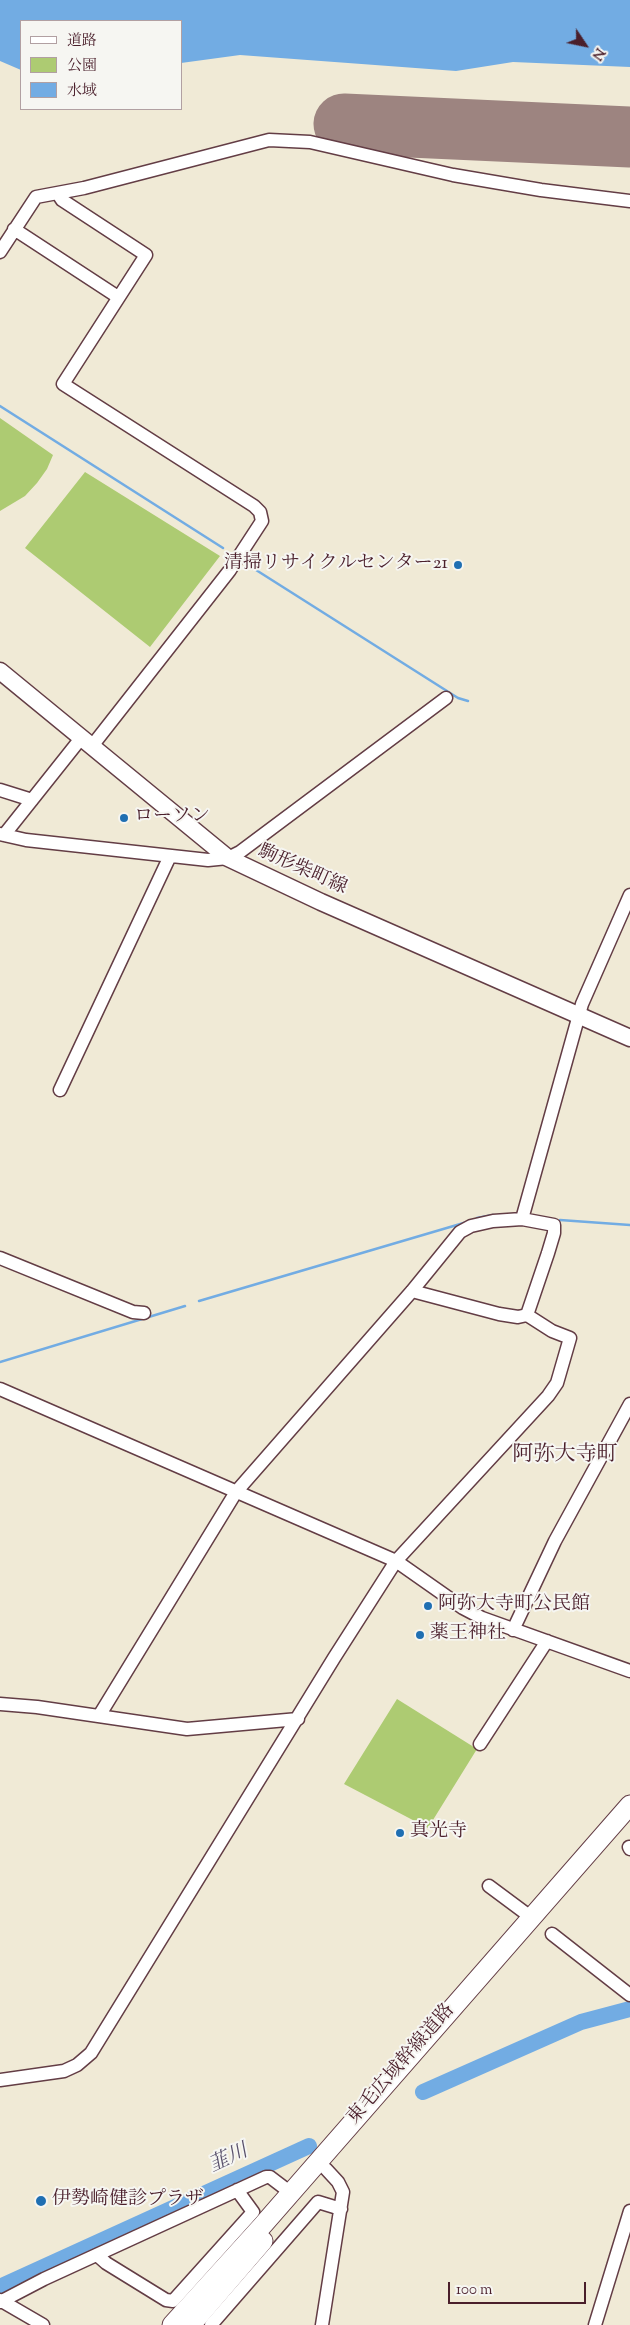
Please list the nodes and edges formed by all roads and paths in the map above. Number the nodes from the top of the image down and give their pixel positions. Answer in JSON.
{"nodes":[{"id":1,"x":58,"y":194,"type":"junction"},
{"id":2,"x":630,"y":201,"type":"edge"},
{"id":3,"x":14,"y":229,"type":"junction"},
{"id":4,"x":0,"y":252,"type":"edge"},
{"id":5,"x":118,"y":297,"type":"junction"},
{"id":6,"x":0,"y":671,"type":"edge"},
{"id":7,"x":446,"y":698,"type":"dead end"},
{"id":8,"x":87,"y":742,"type":"junction"},
{"id":9,"x":0,"y":790,"type":"edge"},
{"id":10,"x":32,"y":800,"type":"junction"},
{"id":11,"x":2,"y":834,"type":"edge"},
{"id":12,"x":170,"y":856,"type":"junction"},
{"id":13,"x":228,"y":858,"type":"junction"},
{"id":14,"x":630,"y":895,"type":"edge"},
{"id":15,"x":579,"y":1015,"type":"junction"},
{"id":16,"x":630,"y":1038,"type":"edge"},
{"id":17,"x":60,"y":1090,"type":"dead end"},
{"id":18,"x":522,"y":1219,"type":"junction"},
{"id":19,"x":0,"y":1258,"type":"edge"},
{"id":20,"x":412,"y":1291,"type":"junction"},
{"id":21,"x":144,"y":1313,"type":"dead end"},
{"id":22,"x":527,"y":1315,"type":"junction"},
{"id":23,"x":0,"y":1389,"type":"edge"},
{"id":24,"x":630,"y":1404,"type":"edge"},
{"id":25,"x":236,"y":1492,"type":"junction"},
{"id":26,"x":396,"y":1561,"type":"junction"},
{"id":27,"x":513,"y":1630,"type":"junction"},
{"id":28,"x":547,"y":1641,"type":"junction"},
{"id":29,"x":630,"y":1671,"type":"edge"},
{"id":30,"x":0,"y":1704,"type":"edge"},
{"id":31,"x":99,"y":1716,"type":"junction"},
{"id":32,"x":298,"y":1719,"type":"junction"},
{"id":33,"x":480,"y":1744,"type":"dead end"},
{"id":34,"x":630,"y":1804,"type":"edge"},
{"id":35,"x":630,"y":1824,"type":"edge"},
{"id":36,"x":489,"y":1886,"type":"dead end"},
{"id":37,"x":532,"y":1918,"type":"junction"},
{"id":38,"x":552,"y":1934,"type":"dead end"},
{"id":39,"x":630,"y":1995,"type":"edge"},
{"id":40,"x":0,"y":2080,"type":"edge"},
{"id":41,"x":326,"y":2169,"type":"junction"},
{"id":42,"x":237,"y":2190,"type":"junction"},
{"id":43,"x":291,"y":2193,"type":"junction"},
{"id":44,"x":341,"y":2210,"type":"junction"},
{"id":45,"x":630,"y":2211,"type":"edge"},
{"id":46,"x":97,"y":2255,"type":"junction"},
{"id":47,"x":1,"y":2301,"type":"edge"},
{"id":48,"x":43,"y":2325,"type":"edge"},
{"id":49,"x":172,"y":2325,"type":"edge"},
{"id":50,"x":191,"y":2325,"type":"edge"},
{"id":51,"x":212,"y":2325,"type":"edge"},
{"id":52,"x":322,"y":2325,"type":"edge"},
{"id":53,"x":595,"y":2325,"type":"edge"}],
"edges":[{"from":1,"to":2,"type":"street"},
{"from":1,"to":3,"type":"street"},
{"from":1,"to":5,"type":"street"},
{"from":3,"to":4,"type":"street"},
{"from":3,"to":5,"type":"street"},
{"from":5,"to":8,"type":"street"},
{"from":6,"to":8,"type":"main road","name":"駒形柴町線"},
{"from":7,"to":13,"type":"street"},
{"from":8,"to":10,"type":"street"},
{"from":8,"to":13,"type":"main road","name":"駒形柴町線"},
{"from":9,"to":10,"type":"street"},
{"from":10,"to":11,"type":"street"},
{"from":11,"to":12,"type":"street"},
{"from":12,"to":13,"type":"street"},
{"from":12,"to":17,"type":"street"},
{"from":13,"to":15,"type":"main road","name":"駒形柴町線"},
{"from":14,"to":15,"type":"street"},
{"from":15,"to":16,"type":"main road","name":"駒形柴町線"},
{"from":15,"to":18,"type":"street"},
{"from":18,"to":20,"type":"street"},
{"from":18,"to":22,"type":"street"},
{"from":19,"to":21,"type":"street"},
{"from":20,"to":22,"type":"street"},
{"from":20,"to":25,"type":"street"},
{"from":22,"to":26,"type":"street"},
{"from":23,"to":25,"type":"street"},
{"from":24,"to":27,"type":"street"},
{"from":25,"to":26,"type":"street"},
{"from":25,"to":31,"type":"street"},
{"from":26,"to":27,"type":"street"},
{"from":26,"to":32,"type":"street"},
{"from":27,"to":28,"type":"street"},
{"from":28,"to":29,"type":"street"},
{"from":28,"to":33,"type":"street"},
{"from":30,"to":31,"type":"street"},
{"from":31,"to":32,"type":"street"},
{"from":32,"to":40,"type":"street"},
{"from":34,"to":37,"type":"highway","name":"東毛広域幹線道路"},
{"from":35,"to":41,"type":"highway","name":"東毛広域幹線道路"},
{"from":36,"to":37,"type":"street"},
{"from":37,"to":43,"type":"highway","name":"東毛広域幹線道路"},
{"from":38,"to":39,"type":"street"},
{"from":41,"to":44,"type":"street"},
{"from":41,"to":50,"type":"highway","name":"東毛広域幹線道路"},
{"from":42,"to":43,"type":"street"},
{"from":42,"to":46,"type":"street"},
{"from":42,"to":46,"type":"street"},
{"from":43,"to":49,"type":"highway","name":"東毛広域幹線道路"},
{"from":44,"to":51,"type":"street"},
{"from":44,"to":52,"type":"street"},
{"from":45,"to":53,"type":"street"},
{"from":46,"to":47,"type":"street"},
{"from":47,"to":48,"type":"street"}]}
